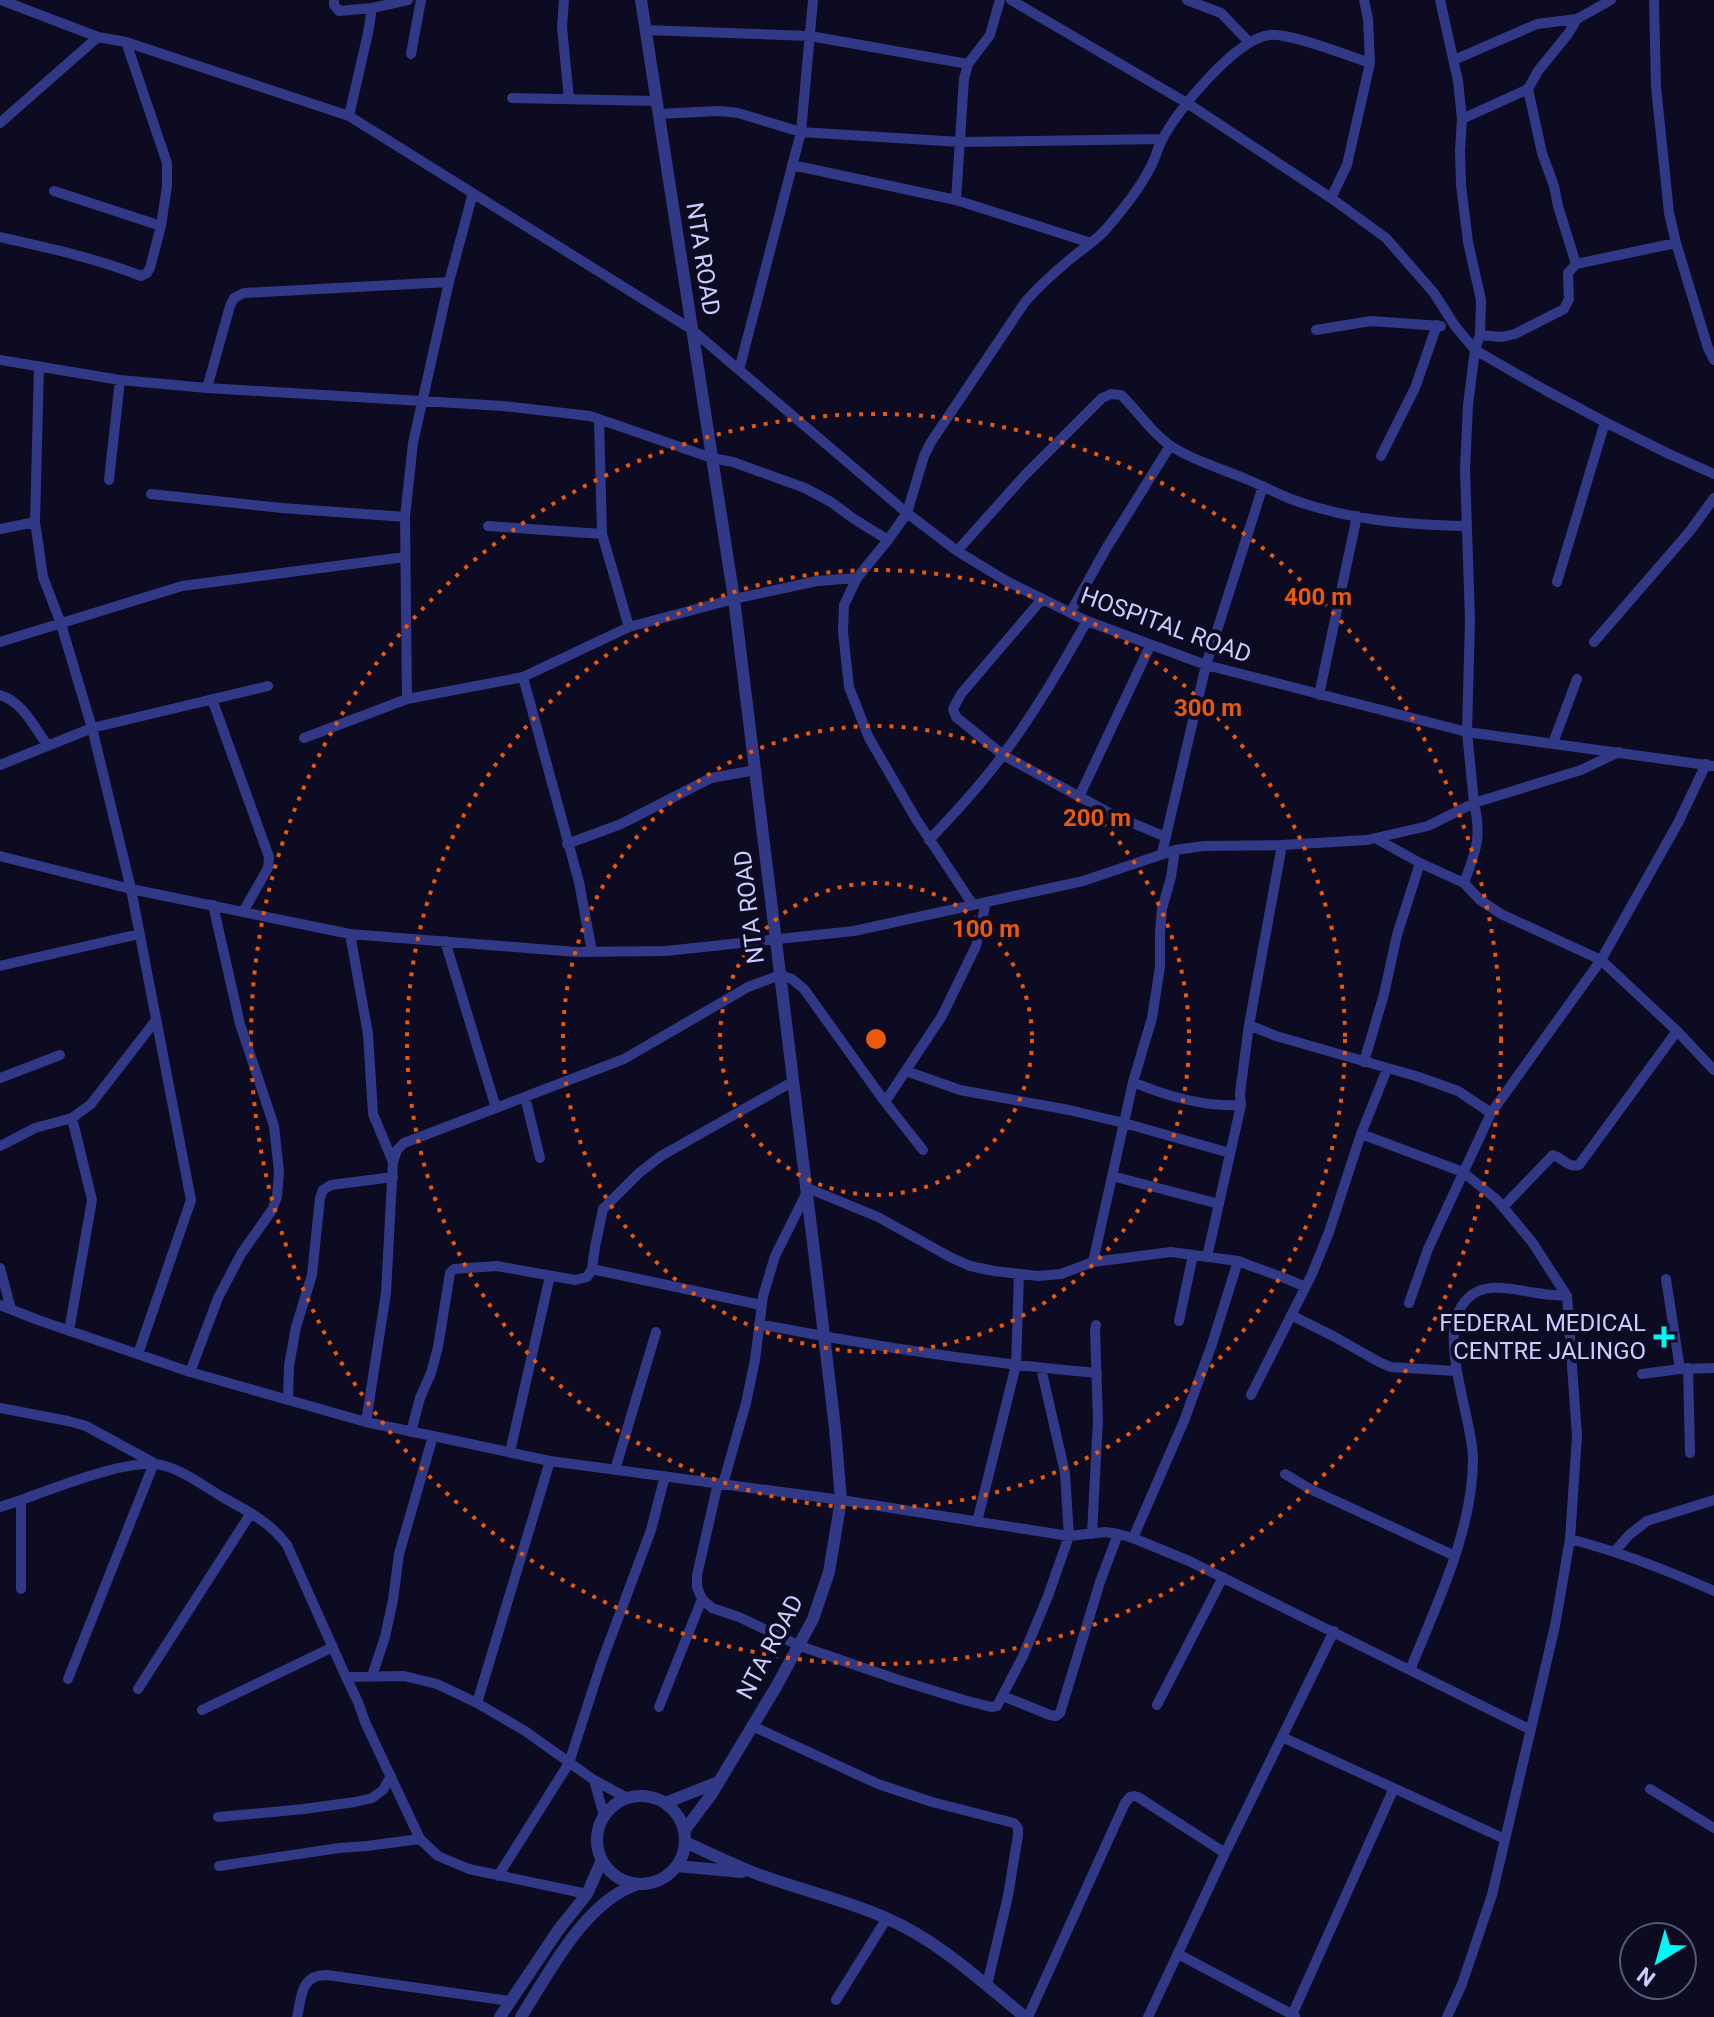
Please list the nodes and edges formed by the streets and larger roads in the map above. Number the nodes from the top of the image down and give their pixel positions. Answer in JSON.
{"nodes":[{"id":1,"x":1,"y":0,"type":"edge"},
{"id":2,"x":334,"y":0,"type":"edge"},
{"id":3,"x":408,"y":0,"type":"edge"},
{"id":4,"x":421,"y":0,"type":"edge"},
{"id":5,"x":564,"y":0,"type":"edge"},
{"id":6,"x":641,"y":0,"type":"edge"},
{"id":7,"x":813,"y":0,"type":"edge"},
{"id":8,"x":1000,"y":0,"type":"edge"},
{"id":9,"x":1011,"y":0,"type":"edge"},
{"id":10,"x":1187,"y":0,"type":"edge"},
{"id":11,"x":1364,"y":0,"type":"edge"},
{"id":12,"x":1440,"y":0,"type":"edge"},
{"id":13,"x":1611,"y":0,"type":"edge"},
{"id":14,"x":1654,"y":0,"type":"edge"},
{"id":15,"x":372,"y":8,"type":"junction"},
{"id":16,"x":1577,"y":19,"type":"junction"},
{"id":17,"x":645,"y":30,"type":"junction"},
{"id":18,"x":810,"y":36,"type":"junction"},
{"id":19,"x":98,"y":37,"type":"junction"},
{"id":20,"x":126,"y":42,"type":"junction"},
{"id":21,"x":1249,"y":42,"type":"junction"},
{"id":22,"x":411,"y":54,"type":"dead end"},
{"id":23,"x":1454,"y":60,"type":"junction"},
{"id":24,"x":1370,"y":63,"type":"junction"},
{"id":25,"x":968,"y":64,"type":"junction"},
{"id":26,"x":1528,"y":89,"type":"junction"},
{"id":27,"x":512,"y":98,"type":"dead end"},
{"id":28,"x":569,"y":99,"type":"junction"},
{"id":29,"x":1187,"y":103,"type":"junction"},
{"id":30,"x":657,"y":108,"type":"junction"},
{"id":31,"x":349,"y":116,"type":"junction"},
{"id":32,"x":1462,"y":119,"type":"junction"},
{"id":33,"x":0,"y":123,"type":"edge"},
{"id":34,"x":801,"y":132,"type":"junction"},
{"id":35,"x":1162,"y":139,"type":"junction"},
{"id":36,"x":960,"y":142,"type":"junction"},
{"id":37,"x":792,"y":165,"type":"junction"},
{"id":38,"x":54,"y":191,"type":"dead end"},
{"id":39,"x":473,"y":193,"type":"junction"},
{"id":40,"x":1331,"y":198,"type":"junction"},
{"id":41,"x":956,"y":200,"type":"junction"},
{"id":42,"x":161,"y":226,"type":"junction"},
{"id":43,"x":0,"y":237,"type":"edge"},
{"id":44,"x":1091,"y":243,"type":"junction"},
{"id":45,"x":1676,"y":243,"type":"junction"},
{"id":46,"x":1576,"y":264,"type":"junction"},
{"id":47,"x":449,"y":282,"type":"junction"},
{"id":48,"x":1437,"y":325,"type":"junction"},
{"id":49,"x":1455,"y":326,"type":"junction"},
{"id":50,"x":691,"y":329,"type":"junction"},
{"id":51,"x":1316,"y":330,"type":"dead end"},
{"id":52,"x":1480,"y":335,"type":"junction"},
{"id":53,"x":1475,"y":350,"type":"junction"},
{"id":54,"x":0,"y":360,"type":"edge"},
{"id":55,"x":1714,"y":360,"type":"edge"},
{"id":56,"x":39,"y":366,"type":"junction"},
{"id":57,"x":739,"y":370,"type":"junction"},
{"id":58,"x":120,"y":380,"type":"junction"},
{"id":59,"x":207,"y":388,"type":"junction"},
{"id":60,"x":422,"y":401,"type":"junction"},
{"id":61,"x":599,"y":419,"type":"junction"},
{"id":62,"x":1605,"y":422,"type":"junction"},
{"id":63,"x":1170,"y":446,"type":"junction"},
{"id":64,"x":1381,"y":456,"type":"dead end"},
{"id":65,"x":712,"y":458,"type":"junction"},
{"id":66,"x":1714,"y":474,"type":"edge"},
{"id":67,"x":109,"y":480,"type":"dead end"},
{"id":68,"x":1263,"y":486,"type":"junction"},
{"id":69,"x":151,"y":494,"type":"dead end"},
{"id":70,"x":1714,"y":498,"type":"edge"},
{"id":71,"x":907,"y":513,"type":"junction"},
{"id":72,"x":1357,"y":516,"type":"junction"},
{"id":73,"x":405,"y":517,"type":"junction"},
{"id":74,"x":35,"y":522,"type":"junction"},
{"id":75,"x":488,"y":526,"type":"dead end"},
{"id":76,"x":1467,"y":526,"type":"junction"},
{"id":77,"x":0,"y":529,"type":"edge"},
{"id":78,"x":602,"y":534,"type":"junction"},
{"id":79,"x":888,"y":540,"type":"junction"},
{"id":80,"x":957,"y":551,"type":"junction"},
{"id":81,"x":405,"y":557,"type":"junction"},
{"id":82,"x":857,"y":578,"type":"junction"},
{"id":83,"x":1557,"y":582,"type":"dead end"},
{"id":84,"x":734,"y":599,"type":"junction"},
{"id":85,"x":1042,"y":599,"type":"junction"},
{"id":86,"x":1070,"y":613,"type":"junction"},
{"id":87,"x":1087,"y":621,"type":"junction"},
{"id":88,"x":61,"y":624,"type":"junction"},
{"id":89,"x":629,"y":627,"type":"junction"},
{"id":90,"x":0,"y":642,"type":"edge"},
{"id":91,"x":1594,"y":642,"type":"dead end"},
{"id":92,"x":1150,"y":646,"type":"junction"},
{"id":93,"x":1206,"y":665,"type":"junction"},
{"id":94,"x":523,"y":677,"type":"junction"},
{"id":95,"x":1577,"y":679,"type":"dead end"},
{"id":96,"x":268,"y":686,"type":"dead end"},
{"id":97,"x":0,"y":695,"type":"edge"},
{"id":98,"x":1319,"y":695,"type":"junction"},
{"id":99,"x":212,"y":699,"type":"junction"},
{"id":100,"x":407,"y":699,"type":"junction"},
{"id":101,"x":92,"y":728,"type":"junction"},
{"id":102,"x":1467,"y":732,"type":"junction"},
{"id":103,"x":304,"y":738,"type":"dead end"},
{"id":104,"x":1553,"y":743,"type":"junction"},
{"id":105,"x":48,"y":746,"type":"junction"},
{"id":106,"x":1619,"y":752,"type":"junction"},
{"id":107,"x":1003,"y":755,"type":"junction"},
{"id":108,"x":0,"y":765,"type":"edge"},
{"id":109,"x":1710,"y":765,"type":"edge"},
{"id":110,"x":756,"y":770,"type":"junction"},
{"id":111,"x":1079,"y":797,"type":"junction"},
{"id":112,"x":1474,"y":803,"type":"junction"},
{"id":113,"x":1166,"y":837,"type":"junction"},
{"id":114,"x":1375,"y":838,"type":"junction"},
{"id":115,"x":929,"y":840,"type":"junction"},
{"id":116,"x":567,"y":844,"type":"junction"},
{"id":117,"x":1282,"y":845,"type":"junction"},
{"id":118,"x":1175,"y":850,"type":"junction"},
{"id":119,"x":1162,"y":853,"type":"junction"},
{"id":120,"x":0,"y":856,"type":"edge"},
{"id":121,"x":1420,"y":863,"type":"junction"},
{"id":122,"x":1464,"y":883,"type":"junction"},
{"id":123,"x":131,"y":889,"type":"junction"},
{"id":124,"x":986,"y":902,"type":"junction"},
{"id":125,"x":213,"y":905,"type":"junction"},
{"id":126,"x":973,"y":905,"type":"junction"},
{"id":127,"x":243,"y":912,"type":"junction"},
{"id":128,"x":139,"y":934,"type":"junction"},
{"id":129,"x":350,"y":934,"type":"junction"},
{"id":130,"x":775,"y":940,"type":"junction"},
{"id":131,"x":445,"y":941,"type":"junction"},
{"id":132,"x":592,"y":952,"type":"junction"},
{"id":133,"x":1601,"y":960,"type":"junction"},
{"id":134,"x":0,"y":966,"type":"edge"},
{"id":135,"x":780,"y":975,"type":"junction"},
{"id":136,"x":156,"y":1020,"type":"junction"},
{"id":137,"x":1249,"y":1025,"type":"junction"},
{"id":138,"x":1677,"y":1031,"type":"junction"},
{"id":139,"x":60,"y":1055,"type":"dead end"},
{"id":140,"x":1364,"y":1062,"type":"junction"},
{"id":141,"x":1387,"y":1069,"type":"junction"},
{"id":142,"x":1714,"y":1070,"type":"edge"},
{"id":143,"x":906,"y":1071,"type":"junction"},
{"id":144,"x":0,"y":1078,"type":"edge"},
{"id":145,"x":792,"y":1082,"type":"junction"},
{"id":146,"x":1133,"y":1082,"type":"junction"},
{"id":147,"x":525,"y":1097,"type":"junction"},
{"id":148,"x":885,"y":1102,"type":"junction"},
{"id":149,"x":1241,"y":1105,"type":"junction"},
{"id":150,"x":496,"y":1108,"type":"junction"},
{"id":151,"x":1491,"y":1113,"type":"junction"},
{"id":152,"x":72,"y":1118,"type":"junction"},
{"id":153,"x":1124,"y":1123,"type":"junction"},
{"id":154,"x":1361,"y":1134,"type":"junction"},
{"id":155,"x":0,"y":1146,"type":"edge"},
{"id":156,"x":923,"y":1150,"type":"dead end"},
{"id":157,"x":1230,"y":1153,"type":"junction"},
{"id":158,"x":540,"y":1158,"type":"dead end"},
{"id":159,"x":393,"y":1162,"type":"junction"},
{"id":160,"x":1463,"y":1172,"type":"junction"},
{"id":161,"x":1112,"y":1176,"type":"junction"},
{"id":162,"x":393,"y":1177,"type":"junction"},
{"id":163,"x":806,"y":1190,"type":"junction"},
{"id":164,"x":1219,"y":1204,"type":"junction"},
{"id":165,"x":1503,"y":1207,"type":"junction"},
{"id":166,"x":1193,"y":1255,"type":"junction"},
{"id":167,"x":1207,"y":1257,"type":"junction"},
{"id":168,"x":1238,"y":1261,"type":"junction"},
{"id":169,"x":1093,"y":1262,"type":"junction"},
{"id":170,"x":0,"y":1268,"type":"edge"},
{"id":171,"x":592,"y":1269,"type":"junction"},
{"id":172,"x":1019,"y":1275,"type":"junction"},
{"id":173,"x":550,"y":1276,"type":"junction"},
{"id":174,"x":1666,"y":1279,"type":"dead end"},
{"id":175,"x":1305,"y":1287,"type":"junction"},
{"id":176,"x":1567,"y":1296,"type":"junction"},
{"id":177,"x":1409,"y":1303,"type":"dead end"},
{"id":178,"x":761,"y":1305,"type":"junction"},
{"id":179,"x":6,"y":1307,"type":"edge"},
{"id":180,"x":1291,"y":1315,"type":"junction"},
{"id":181,"x":1179,"y":1321,"type":"dead end"},
{"id":182,"x":759,"y":1324,"type":"junction"},
{"id":183,"x":1096,"y":1325,"type":"dead end"},
{"id":184,"x":69,"y":1331,"type":"junction"},
{"id":185,"x":656,"y":1332,"type":"dead end"},
{"id":186,"x":824,"y":1337,"type":"junction"},
{"id":187,"x":138,"y":1354,"type":"junction"},
{"id":188,"x":1016,"y":1365,"type":"junction"},
{"id":189,"x":1041,"y":1368,"type":"junction"},
{"id":190,"x":1684,"y":1368,"type":"junction"},
{"id":191,"x":1714,"y":1368,"type":"edge"},
{"id":192,"x":1456,"y":1371,"type":"junction"},
{"id":193,"x":190,"y":1372,"type":"junction"},
{"id":194,"x":1097,"y":1373,"type":"junction"},
{"id":195,"x":1642,"y":1374,"type":"dead end"},
{"id":196,"x":1251,"y":1395,"type":"dead end"},
{"id":197,"x":288,"y":1400,"type":"junction"},
{"id":198,"x":0,"y":1408,"type":"edge"},
{"id":199,"x":366,"y":1422,"type":"junction"},
{"id":200,"x":411,"y":1432,"type":"junction"},
{"id":201,"x":433,"y":1436,"type":"junction"},
{"id":202,"x":510,"y":1452,"type":"junction"},
{"id":203,"x":1690,"y":1453,"type":"dead end"},
{"id":204,"x":550,"y":1461,"type":"junction"},
{"id":205,"x":154,"y":1463,"type":"junction"},
{"id":206,"x":615,"y":1470,"type":"junction"},
{"id":207,"x":1285,"y":1474,"type":"dead end"},
{"id":208,"x":665,"y":1476,"type":"junction"},
{"id":209,"x":720,"y":1484,"type":"junction"},
{"id":210,"x":841,"y":1500,"type":"junction"},
{"id":211,"x":1714,"y":1500,"type":"edge"},
{"id":212,"x":21,"y":1501,"type":"junction"},
{"id":213,"x":0,"y":1507,"type":"edge"},
{"id":214,"x":251,"y":1513,"type":"junction"},
{"id":215,"x":977,"y":1522,"type":"junction"},
{"id":216,"x":1092,"y":1534,"type":"junction"},
{"id":217,"x":1118,"y":1534,"type":"junction"},
{"id":218,"x":1069,"y":1536,"type":"junction"},
{"id":219,"x":1133,"y":1538,"type":"junction"},
{"id":220,"x":1570,"y":1539,"type":"junction"},
{"id":221,"x":1615,"y":1551,"type":"junction"},
{"id":222,"x":1455,"y":1556,"type":"junction"},
{"id":223,"x":1223,"y":1577,"type":"junction"},
{"id":224,"x":21,"y":1589,"type":"dead end"},
{"id":225,"x":1714,"y":1591,"type":"edge"},
{"id":226,"x":702,"y":1599,"type":"junction"},
{"id":227,"x":1334,"y":1631,"type":"junction"},
{"id":228,"x":800,"y":1646,"type":"junction"},
{"id":229,"x":333,"y":1647,"type":"junction"},
{"id":230,"x":1410,"y":1670,"type":"junction"},
{"id":231,"x":372,"y":1676,"type":"junction"},
{"id":232,"x":346,"y":1677,"type":"junction"},
{"id":233,"x":68,"y":1679,"type":"dead end"},
{"id":234,"x":138,"y":1689,"type":"dead end"},
{"id":235,"x":1003,"y":1696,"type":"junction"},
{"id":236,"x":477,"y":1703,"type":"junction"},
{"id":237,"x":1157,"y":1705,"type":"dead end"},
{"id":238,"x":659,"y":1707,"type":"dead end"},
{"id":239,"x":202,"y":1710,"type":"dead end"},
{"id":240,"x":752,"y":1726,"type":"junction"},
{"id":241,"x":1531,"y":1730,"type":"junction"},
{"id":242,"x":1282,"y":1737,"type":"junction"},
{"id":243,"x":569,"y":1763,"type":"junction"},
{"id":244,"x":391,"y":1776,"type":"junction"},
{"id":245,"x":594,"y":1780,"type":"junction"},
{"id":246,"x":716,"y":1783,"type":"junction"},
{"id":247,"x":1394,"y":1788,"type":"junction"},
{"id":248,"x":1650,"y":1789,"type":"dead end"},
{"id":249,"x":627,"y":1798,"type":"junction"},
{"id":250,"x":665,"y":1803,"type":"junction"},
{"id":251,"x":604,"y":1816,"type":"junction"},
{"id":252,"x":218,"y":1817,"type":"dead end"},
{"id":253,"x":1714,"y":1828,"type":"edge"},
{"id":254,"x":685,"y":1836,"type":"junction"},
{"id":255,"x":420,"y":1839,"type":"junction"},
{"id":256,"x":1505,"y":1839,"type":"junction"},
{"id":257,"x":1225,"y":1853,"type":"junction"},
{"id":258,"x":602,"y":1860,"type":"junction"},
{"id":259,"x":219,"y":1866,"type":"dead end"},
{"id":260,"x":677,"y":1866,"type":"junction"},
{"id":261,"x":753,"y":1873,"type":"junction"},
{"id":262,"x":498,"y":1876,"type":"junction"},
{"id":263,"x":640,"y":1883,"type":"junction"},
{"id":264,"x":587,"y":1894,"type":"junction"},
{"id":265,"x":887,"y":1918,"type":"junction"},
{"id":266,"x":1178,"y":1954,"type":"junction"},
{"id":267,"x":987,"y":1985,"type":"junction"},
{"id":268,"x":836,"y":2000,"type":"dead end"},
{"id":269,"x":510,"y":2001,"type":"junction"},
{"id":270,"x":1294,"y":2016,"type":"edge"},
{"id":271,"x":297,"y":2017,"type":"edge"},
{"id":272,"x":500,"y":2017,"type":"edge"},
{"id":273,"x":521,"y":2017,"type":"edge"},
{"id":274,"x":1027,"y":2017,"type":"edge"},
{"id":275,"x":1148,"y":2017,"type":"edge"},
{"id":276,"x":1447,"y":2017,"type":"edge"}],
"edges":[{"from":1,"to":19,"type":"street","name":"HOSPITAL ROAD"},
{"from":2,"to":15,"type":"street"},
{"from":3,"to":15,"type":"street"},
{"from":4,"to":22,"type":"street"},
{"from":5,"to":28,"type":"street"},
{"from":6,"to":17,"type":"street","name":"NTA ROAD"},
{"from":7,"to":18,"type":"street"},
{"from":8,"to":25,"type":"street"},
{"from":9,"to":29,"type":"street"},
{"from":10,"to":21,"type":"street"},
{"from":11,"to":24,"type":"street"},
{"from":12,"to":23,"type":"street"},
{"from":13,"to":16,"type":"street"},
{"from":14,"to":45,"type":"street"},
{"from":15,"to":31,"type":"street"},
{"from":16,"to":23,"type":"street"},
{"from":16,"to":26,"type":"street"},
{"from":17,"to":18,"type":"street"},
{"from":17,"to":30,"type":"street","name":"NTA ROAD"},
{"from":18,"to":25,"type":"street"},
{"from":18,"to":34,"type":"street"},
{"from":19,"to":20,"type":"street","name":"HOSPITAL ROAD"},
{"from":19,"to":33,"type":"street"},
{"from":20,"to":31,"type":"street","name":"HOSPITAL ROAD"},
{"from":20,"to":42,"type":"street"},
{"from":21,"to":24,"type":"street"},
{"from":21,"to":29,"type":"street"},
{"from":23,"to":32,"type":"street"},
{"from":24,"to":40,"type":"street"},
{"from":25,"to":36,"type":"street"},
{"from":26,"to":32,"type":"street"},
{"from":26,"to":46,"type":"street"},
{"from":27,"to":28,"type":"street"},
{"from":28,"to":30,"type":"street"},
{"from":29,"to":35,"type":"street"},
{"from":29,"to":40,"type":"street"},
{"from":30,"to":34,"type":"street"},
{"from":30,"to":50,"type":"street","name":"NTA ROAD"},
{"from":31,"to":39,"type":"street","name":"HOSPITAL ROAD"},
{"from":32,"to":52,"type":"street"},
{"from":34,"to":36,"type":"street"},
{"from":34,"to":37,"type":"street"},
{"from":35,"to":36,"type":"street"},
{"from":35,"to":44,"type":"street"},
{"from":36,"to":41,"type":"street"},
{"from":37,"to":41,"type":"street"},
{"from":37,"to":57,"type":"street"},
{"from":38,"to":42,"type":"street"},
{"from":39,"to":47,"type":"street"},
{"from":39,"to":50,"type":"street","name":"HOSPITAL ROAD"},
{"from":40,"to":49,"type":"street"},
{"from":41,"to":44,"type":"street"},
{"from":42,"to":43,"type":"street"},
{"from":44,"to":71,"type":"street"},
{"from":45,"to":46,"type":"street"},
{"from":45,"to":55,"type":"street"},
{"from":46,"to":52,"type":"street"},
{"from":47,"to":59,"type":"street"},
{"from":47,"to":60,"type":"street"},
{"from":48,"to":49,"type":"street"},
{"from":48,"to":51,"type":"street"},
{"from":48,"to":64,"type":"street"},
{"from":49,"to":53,"type":"street"},
{"from":50,"to":57,"type":"street","name":"HOSPITAL ROAD"},
{"from":50,"to":65,"type":"street","name":"NTA ROAD"},
{"from":52,"to":53,"type":"street"},
{"from":53,"to":62,"type":"street"},
{"from":53,"to":76,"type":"street"},
{"from":54,"to":56,"type":"street"},
{"from":56,"to":58,"type":"street"},
{"from":56,"to":74,"type":"street"},
{"from":57,"to":71,"type":"street","name":"HOSPITAL ROAD"},
{"from":58,"to":59,"type":"street"},
{"from":58,"to":67,"type":"street"},
{"from":59,"to":60,"type":"street"},
{"from":60,"to":61,"type":"street"},
{"from":60,"to":73,"type":"street"},
{"from":61,"to":65,"type":"street"},
{"from":61,"to":78,"type":"street"},
{"from":62,"to":66,"type":"street"},
{"from":62,"to":83,"type":"street"},
{"from":63,"to":68,"type":"street"},
{"from":63,"to":80,"type":"street"},
{"from":63,"to":86,"type":"street"},
{"from":65,"to":79,"type":"street"},
{"from":65,"to":84,"type":"street","name":"NTA ROAD"},
{"from":68,"to":72,"type":"street"},
{"from":68,"to":93,"type":"street"},
{"from":69,"to":73,"type":"street"},
{"from":70,"to":91,"type":"street"},
{"from":71,"to":79,"type":"street"},
{"from":71,"to":80,"type":"street","name":"HOSPITAL ROAD"},
{"from":72,"to":76,"type":"street"},
{"from":72,"to":98,"type":"street"},
{"from":73,"to":81,"type":"street"},
{"from":74,"to":77,"type":"street"},
{"from":74,"to":88,"type":"street"},
{"from":75,"to":78,"type":"street"},
{"from":76,"to":102,"type":"street"},
{"from":78,"to":89,"type":"street"},
{"from":79,"to":82,"type":"street"},
{"from":80,"to":85,"type":"street","name":"HOSPITAL ROAD"},
{"from":81,"to":88,"type":"street"},
{"from":81,"to":100,"type":"street"},
{"from":82,"to":84,"type":"street"},
{"from":82,"to":115,"type":"street"},
{"from":84,"to":89,"type":"street"},
{"from":84,"to":110,"type":"street","name":"NTA ROAD"},
{"from":85,"to":86,"type":"street","name":"HOSPITAL ROAD"},
{"from":85,"to":107,"type":"street"},
{"from":86,"to":87,"type":"street","name":"HOSPITAL ROAD"},
{"from":87,"to":92,"type":"street","name":"HOSPITAL ROAD"},
{"from":87,"to":107,"type":"street"},
{"from":88,"to":90,"type":"street"},
{"from":88,"to":101,"type":"street"},
{"from":89,"to":94,"type":"street"},
{"from":92,"to":93,"type":"street","name":"HOSPITAL ROAD"},
{"from":92,"to":111,"type":"street"},
{"from":93,"to":98,"type":"street","name":"HOSPITAL ROAD"},
{"from":93,"to":113,"type":"street"},
{"from":94,"to":100,"type":"street"},
{"from":94,"to":116,"type":"street"},
{"from":95,"to":104,"type":"street"},
{"from":96,"to":99,"type":"street"},
{"from":97,"to":105,"type":"street"},
{"from":98,"to":102,"type":"street","name":"HOSPITAL ROAD"},
{"from":99,"to":101,"type":"street"},
{"from":99,"to":127,"type":"street"},
{"from":100,"to":103,"type":"street"},
{"from":101,"to":105,"type":"street"},
{"from":101,"to":123,"type":"street"},
{"from":102,"to":104,"type":"street","name":"HOSPITAL ROAD"},
{"from":102,"to":112,"type":"street"},
{"from":104,"to":106,"type":"street","name":"HOSPITAL ROAD"},
{"from":105,"to":108,"type":"street"},
{"from":106,"to":109,"type":"street","name":"HOSPITAL ROAD"},
{"from":106,"to":112,"type":"street"},
{"from":107,"to":111,"type":"street"},
{"from":107,"to":115,"type":"street"},
{"from":109,"to":133,"type":"street"},
{"from":110,"to":116,"type":"street"},
{"from":110,"to":130,"type":"street","name":"NTA ROAD"},
{"from":111,"to":113,"type":"street"},
{"from":112,"to":114,"type":"street"},
{"from":112,"to":122,"type":"street"},
{"from":113,"to":119,"type":"street"},
{"from":114,"to":117,"type":"street"},
{"from":114,"to":121,"type":"street"},
{"from":115,"to":126,"type":"street"},
{"from":116,"to":132,"type":"street"},
{"from":117,"to":118,"type":"street"},
{"from":117,"to":137,"type":"street"},
{"from":118,"to":119,"type":"street"},
{"from":118,"to":146,"type":"street"},
{"from":119,"to":124,"type":"street"},
{"from":120,"to":123,"type":"street"},
{"from":121,"to":122,"type":"street"},
{"from":121,"to":140,"type":"street"},
{"from":122,"to":133,"type":"street"},
{"from":123,"to":125,"type":"street"},
{"from":123,"to":128,"type":"street"},
{"from":124,"to":126,"type":"street"},
{"from":124,"to":143,"type":"street"},
{"from":125,"to":127,"type":"street"},
{"from":125,"to":193,"type":"street"},
{"from":126,"to":130,"type":"street"},
{"from":127,"to":129,"type":"street"},
{"from":128,"to":134,"type":"street"},
{"from":128,"to":136,"type":"street"},
{"from":129,"to":131,"type":"street"},
{"from":129,"to":159,"type":"street"},
{"from":130,"to":132,"type":"street"},
{"from":130,"to":135,"type":"street","name":"NTA ROAD"},
{"from":131,"to":132,"type":"street"},
{"from":131,"to":150,"type":"street"},
{"from":133,"to":138,"type":"street"},
{"from":133,"to":151,"type":"street"},
{"from":135,"to":145,"type":"street","name":"NTA ROAD"},
{"from":135,"to":147,"type":"street"},
{"from":135,"to":148,"type":"street"},
{"from":136,"to":152,"type":"street"},
{"from":136,"to":187,"type":"street"},
{"from":137,"to":140,"type":"street"},
{"from":137,"to":149,"type":"street"},
{"from":138,"to":142,"type":"street"},
{"from":138,"to":165,"type":"street"},
{"from":139,"to":144,"type":"street"},
{"from":140,"to":141,"type":"street"},
{"from":141,"to":151,"type":"street"},
{"from":141,"to":154,"type":"street"},
{"from":143,"to":148,"type":"street"},
{"from":143,"to":153,"type":"street"},
{"from":145,"to":163,"type":"street","name":"NTA ROAD"},
{"from":145,"to":171,"type":"street"},
{"from":146,"to":149,"type":"street"},
{"from":146,"to":153,"type":"street"},
{"from":147,"to":150,"type":"street"},
{"from":147,"to":158,"type":"street"},
{"from":148,"to":156,"type":"street"},
{"from":149,"to":157,"type":"street"},
{"from":150,"to":159,"type":"street"},
{"from":151,"to":160,"type":"street"},
{"from":152,"to":155,"type":"street"},
{"from":152,"to":184,"type":"street"},
{"from":153,"to":157,"type":"street"},
{"from":153,"to":161,"type":"street"},
{"from":154,"to":160,"type":"street"},
{"from":154,"to":175,"type":"street"},
{"from":157,"to":164,"type":"street"},
{"from":159,"to":162,"type":"street"},
{"from":160,"to":165,"type":"street"},
{"from":160,"to":177,"type":"street"},
{"from":161,"to":164,"type":"street"},
{"from":161,"to":169,"type":"street"},
{"from":162,"to":197,"type":"street"},
{"from":162,"to":199,"type":"street"},
{"from":163,"to":172,"type":"street"},
{"from":163,"to":178,"type":"street"},
{"from":163,"to":186,"type":"street","name":"NTA ROAD"},
{"from":164,"to":167,"type":"street"},
{"from":165,"to":176,"type":"street"},
{"from":166,"to":167,"type":"street"},
{"from":166,"to":169,"type":"street"},
{"from":166,"to":181,"type":"street"},
{"from":167,"to":168,"type":"street"},
{"from":168,"to":175,"type":"street"},
{"from":168,"to":219,"type":"street"},
{"from":169,"to":172,"type":"street"},
{"from":170,"to":179,"type":"street"},
{"from":171,"to":173,"type":"street"},
{"from":171,"to":178,"type":"street"},
{"from":172,"to":188,"type":"street"},
{"from":173,"to":200,"type":"street"},
{"from":173,"to":202,"type":"street"},
{"from":174,"to":190,"type":"street"},
{"from":175,"to":180,"type":"street"},
{"from":176,"to":192,"type":"street"},
{"from":176,"to":220,"type":"street"},
{"from":178,"to":182,"type":"street"},
{"from":179,"to":184,"type":"street"},
{"from":180,"to":192,"type":"street"},
{"from":180,"to":196,"type":"street"},
{"from":182,"to":186,"type":"street"},
{"from":182,"to":209,"type":"street"},
{"from":183,"to":194,"type":"street"},
{"from":184,"to":187,"type":"street"},
{"from":185,"to":206,"type":"street"},
{"from":186,"to":188,"type":"street"},
{"from":186,"to":210,"type":"street","name":"NTA ROAD"},
{"from":187,"to":193,"type":"street"},
{"from":188,"to":189,"type":"street"},
{"from":188,"to":215,"type":"street"},
{"from":189,"to":194,"type":"street"},
{"from":189,"to":218,"type":"street"},
{"from":190,"to":191,"type":"street"},
{"from":190,"to":195,"type":"street"},
{"from":190,"to":203,"type":"street"},
{"from":192,"to":222,"type":"street"},
{"from":193,"to":197,"type":"street"},
{"from":194,"to":216,"type":"street"},
{"from":197,"to":199,"type":"street"},
{"from":198,"to":205,"type":"street"},
{"from":199,"to":200,"type":"street"},
{"from":200,"to":201,"type":"street"},
{"from":201,"to":202,"type":"street"},
{"from":201,"to":231,"type":"street"},
{"from":202,"to":204,"type":"street"},
{"from":204,"to":206,"type":"street"},
{"from":204,"to":236,"type":"street"},
{"from":205,"to":212,"type":"street"},
{"from":205,"to":214,"type":"street"},
{"from":205,"to":233,"type":"street"},
{"from":206,"to":208,"type":"street"},
{"from":207,"to":222,"type":"street"},
{"from":208,"to":209,"type":"street"},
{"from":208,"to":243,"type":"street"},
{"from":209,"to":210,"type":"street"},
{"from":209,"to":226,"type":"street"},
{"from":210,"to":215,"type":"street"},
{"from":210,"to":228,"type":"street","name":"NTA ROAD"},
{"from":211,"to":221,"type":"street"},
{"from":212,"to":213,"type":"street"},
{"from":212,"to":224,"type":"street"},
{"from":214,"to":229,"type":"street"},
{"from":214,"to":234,"type":"street"},
{"from":215,"to":218,"type":"street"},
{"from":216,"to":217,"type":"street"},
{"from":216,"to":218,"type":"street"},
{"from":217,"to":219,"type":"street"},
{"from":217,"to":235,"type":"street"},
{"from":218,"to":235,"type":"street"},
{"from":219,"to":223,"type":"street"},
{"from":220,"to":221,"type":"street"},
{"from":220,"to":241,"type":"street"},
{"from":221,"to":225,"type":"street"},
{"from":222,"to":230,"type":"street"},
{"from":223,"to":227,"type":"street"},
{"from":223,"to":237,"type":"street"},
{"from":226,"to":228,"type":"street"},
{"from":226,"to":238,"type":"street"},
{"from":227,"to":230,"type":"street"},
{"from":227,"to":242,"type":"street"},
{"from":228,"to":235,"type":"street"},
{"from":228,"to":240,"type":"street","name":"NTA ROAD"},
{"from":229,"to":232,"type":"street"},
{"from":229,"to":239,"type":"street"},
{"from":230,"to":241,"type":"street"},
{"from":231,"to":232,"type":"street"},
{"from":231,"to":236,"type":"street"},
{"from":232,"to":244,"type":"street"},
{"from":236,"to":243,"type":"street"},
{"from":240,"to":246,"type":"street","name":"NTA ROAD"},
{"from":240,"to":267,"type":"street"},
{"from":241,"to":256,"type":"street"},
{"from":242,"to":247,"type":"street"},
{"from":242,"to":257,"type":"street"},
{"from":243,"to":245,"type":"street"},
{"from":243,"to":262,"type":"street"},
{"from":244,"to":252,"type":"street"},
{"from":244,"to":255,"type":"street"},
{"from":245,"to":249,"type":"street"},
{"from":245,"to":251,"type":"street"},
{"from":246,"to":250,"type":"street"},
{"from":246,"to":254,"type":"street","name":"NTA ROAD"},
{"from":247,"to":256,"type":"street"},
{"from":247,"to":270,"type":"street"},
{"from":248,"to":253,"type":"street"},
{"from":249,"to":250,"type":"street"},
{"from":249,"to":251,"type":"street"},
{"from":250,"to":254,"type":"street"},
{"from":251,"to":258,"type":"street"},
{"from":254,"to":260,"type":"street"},
{"from":254,"to":261,"type":"street"},
{"from":255,"to":259,"type":"street"},
{"from":255,"to":262,"type":"street"},
{"from":256,"to":276,"type":"street"},
{"from":257,"to":266,"type":"street"},
{"from":257,"to":274,"type":"street"},
{"from":258,"to":263,"type":"street"},
{"from":258,"to":264,"type":"street"},
{"from":260,"to":261,"type":"street"},
{"from":260,"to":263,"type":"street"},
{"from":261,"to":265,"type":"street"},
{"from":262,"to":264,"type":"street"},
{"from":263,"to":273,"type":"street"},
{"from":264,"to":269,"type":"street"},
{"from":265,"to":267,"type":"street"},
{"from":265,"to":268,"type":"street"},
{"from":266,"to":270,"type":"street"},
{"from":266,"to":275,"type":"street"},
{"from":267,"to":274,"type":"street"},
{"from":269,"to":271,"type":"street"},
{"from":269,"to":272,"type":"street"}]}
